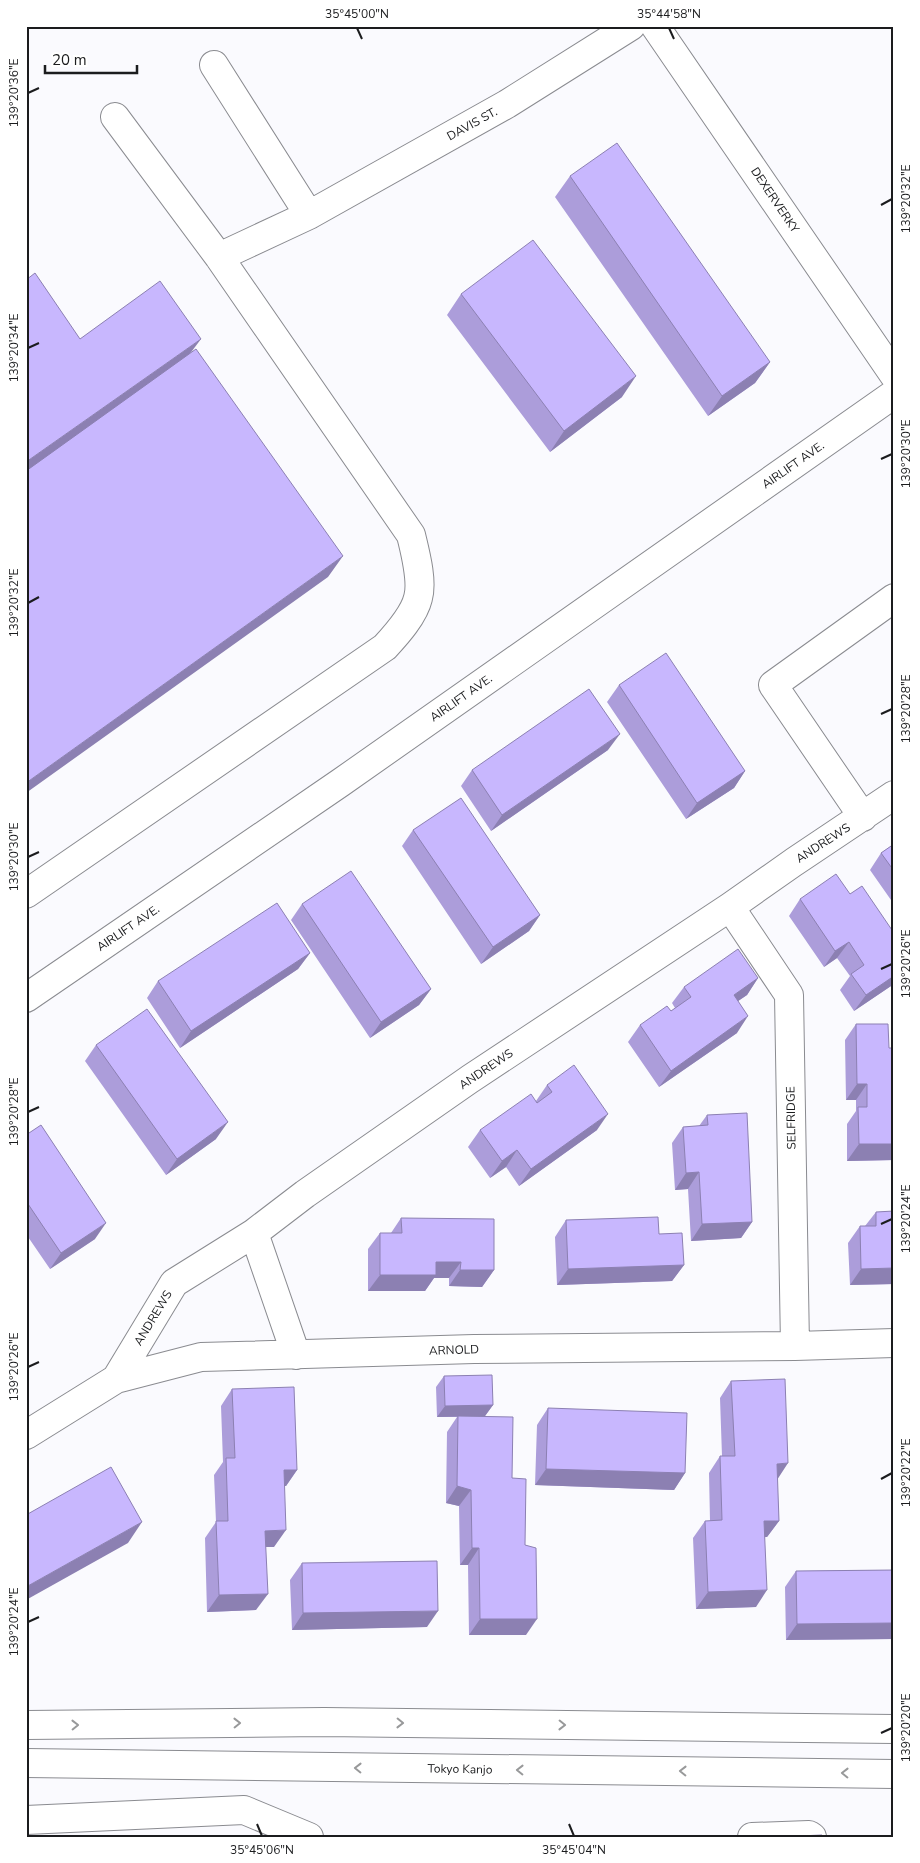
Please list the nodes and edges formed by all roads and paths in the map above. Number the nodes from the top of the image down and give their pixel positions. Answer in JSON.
{"nodes":[{"id":1,"x":631,"y":26,"type":"edge"},
{"id":2,"x":655,"y":26,"type":"edge"},
{"id":3,"x":214,"y":65,"type":"dead end"},
{"id":4,"x":115,"y":117,"type":"dead end"},
{"id":5,"x":310,"y":215,"type":"junction"},
{"id":6,"x":219,"y":257,"type":"junction"},
{"id":7,"x":894,"y":375,"type":"edge"},
{"id":8,"x":894,"y":394,"type":"edge"},
{"id":9,"x":894,"y":598,"type":"edge"},
{"id":10,"x":894,"y":795,"type":"edge"},
{"id":11,"x":863,"y":817,"type":"junction"},
{"id":12,"x":26,"y":894,"type":"edge"},
{"id":13,"x":730,"y":908,"type":"junction"},
{"id":14,"x":26,"y":998,"type":"edge"},
{"id":15,"x":254,"y":1233,"type":"junction"},
{"id":16,"x":894,"y":1343,"type":"edge"},
{"id":17,"x":795,"y":1346,"type":"junction"},
{"id":18,"x":296,"y":1355,"type":"junction"},
{"id":19,"x":116,"y":1379,"type":"junction"},
{"id":20,"x":26,"y":1434,"type":"edge"},
{"id":21,"x":26,"y":1725,"type":"edge"},
{"id":22,"x":894,"y":1729,"type":"edge"},
{"id":23,"x":26,"y":1764,"type":"edge"},
{"id":24,"x":894,"y":1774,"type":"edge"},
{"id":25,"x":26,"y":1820,"type":"edge"},
{"id":26,"x":309,"y":1837,"type":"edge"},
{"id":27,"x":752,"y":1837,"type":"edge"},
{"id":28,"x":812,"y":1837,"type":"edge"}],
"edges":[{"from":1,"to":5,"type":"main road","name":"DAVIS ST."},
{"from":2,"to":7,"type":"main road","name":"DEXERVERKY"},
{"from":3,"to":5,"type":"main road"},
{"from":4,"to":6,"type":"main road"},
{"from":5,"to":6,"type":"main road","name":"DAVIS ST."},
{"from":6,"to":12,"type":"main road"},
{"from":8,"to":14,"type":"main road","name":"AIRLIFT AVE."},
{"from":9,"to":11,"type":"main road"},
{"from":10,"to":11,"type":"main road","name":"ANDREWS"},
{"from":11,"to":13,"type":"main road","name":"ANDREWS"},
{"from":13,"to":15,"type":"main road","name":"ANDREWS"},
{"from":13,"to":17,"type":"main road","name":"SELFRIDGE"},
{"from":15,"to":18,"type":"main road"},
{"from":15,"to":19,"type":"main road","name":"ANDREWS"},
{"from":16,"to":17,"type":"main road","name":"ARNOLD"},
{"from":17,"to":18,"type":"main road","name":"ARNOLD"},
{"from":18,"to":19,"type":"main road","name":"ARNOLD"},
{"from":19,"to":20,"type":"main road"},
{"from":21,"to":22,"type":"main road","one_way":true},
{"from":24,"to":23,"type":"main road","name":"Tokyo Kanjo","one_way":true},
{"from":25,"to":26,"type":"main road"},
{"from":27,"to":28,"type":"main road"}]}
